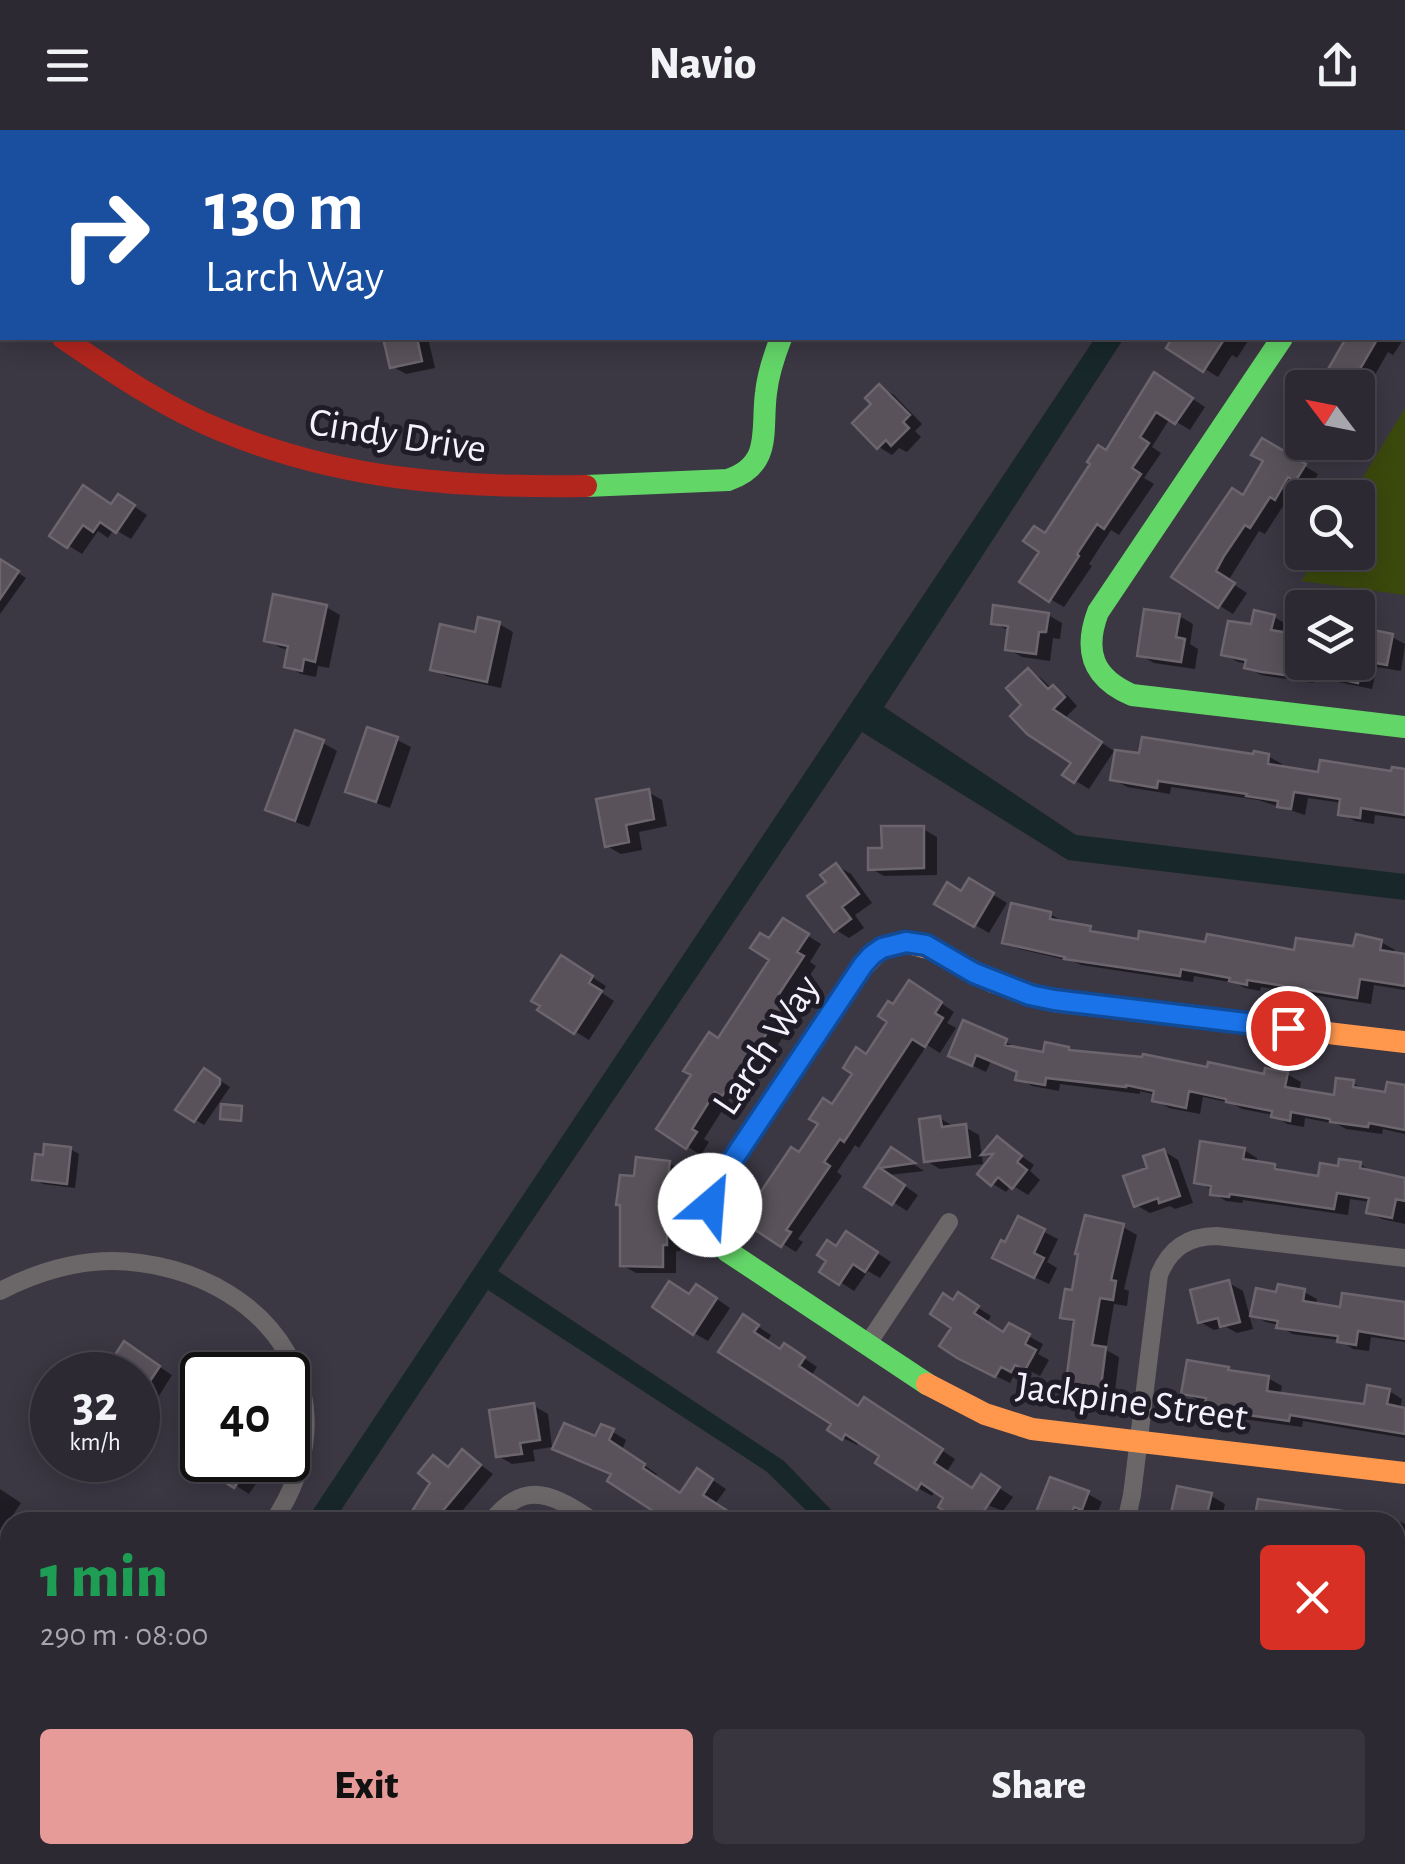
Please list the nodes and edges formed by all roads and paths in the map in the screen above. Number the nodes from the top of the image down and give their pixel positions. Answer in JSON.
{"nodes":[{"id":1,"x":66,"y":340,"type":"edge"},
{"id":2,"x":780,"y":340,"type":"edge"},
{"id":3,"x":1281,"y":340,"type":"edge"},
{"id":4,"x":1405,"y":727,"type":"edge"},
{"id":5,"x":1405,"y":1042,"type":"edge"},
{"id":6,"x":949,"y":1222,"type":"dead end"},
{"id":7,"x":1405,"y":1258,"type":"edge"},
{"id":8,"x":0,"y":1291,"type":"edge"},
{"id":9,"x":867,"y":1345,"type":"junction"},
{"id":10,"x":1138,"y":1442,"type":"junction"},
{"id":11,"x":1405,"y":1473,"type":"edge"},
{"id":12,"x":279,"y":1512,"type":"edge"},
{"id":13,"x":502,"y":1512,"type":"edge"},
{"id":14,"x":580,"y":1512,"type":"edge"},
{"id":15,"x":1128,"y":1512,"type":"edge"}],
"edges":[{"from":1,"to":2,"type":"street","name":"Cindy Drive"},
{"from":3,"to":4,"type":"street"},
{"from":5,"to":9,"type":"street","name":"Larch Way"},
{"from":6,"to":9,"type":"street"},
{"from":7,"to":10,"type":"street"},
{"from":8,"to":12,"type":"street"},
{"from":9,"to":10,"type":"street","name":"Jackpine Street"},
{"from":10,"to":11,"type":"street","name":"Jackpine Street"},
{"from":10,"to":15,"type":"street"},
{"from":13,"to":14,"type":"street"}]}
